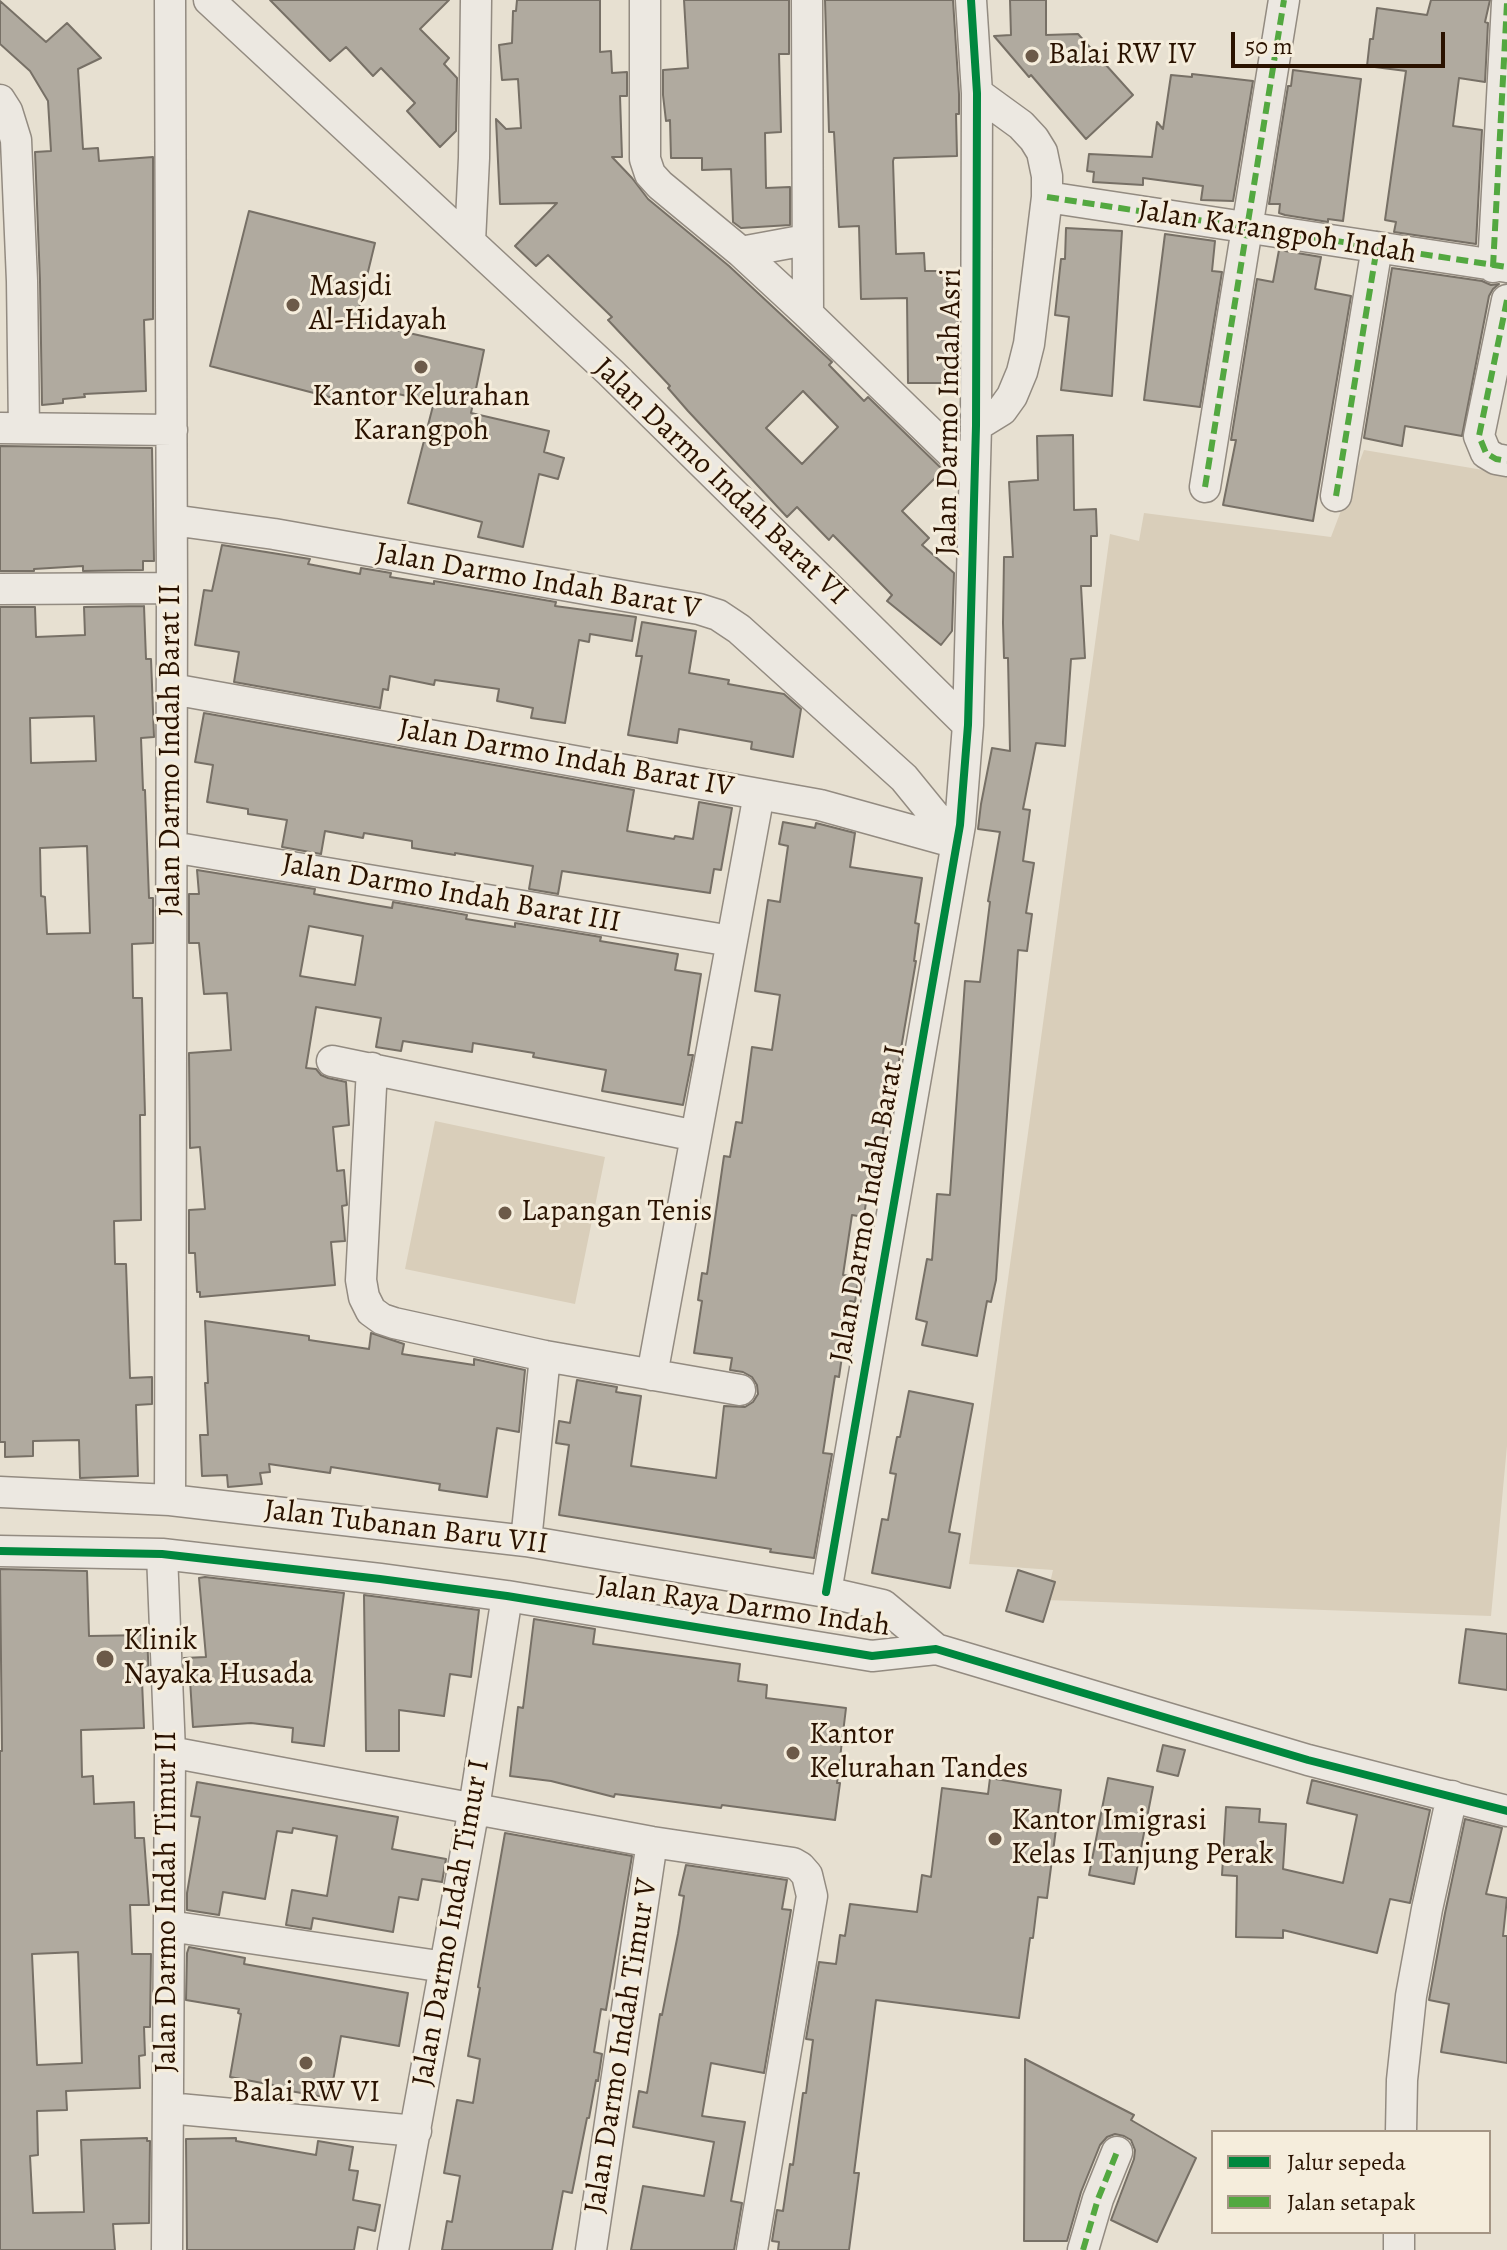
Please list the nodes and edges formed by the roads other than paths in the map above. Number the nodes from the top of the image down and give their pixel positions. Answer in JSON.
{"nodes":[{"id":1,"x":170,"y":0,"type":"edge"},
{"id":2,"x":209,"y":0,"type":"edge"},
{"id":3,"x":476,"y":0,"type":"edge"},
{"id":4,"x":645,"y":0,"type":"edge"},
{"id":5,"x":807,"y":0,"type":"edge"},
{"id":6,"x":971,"y":0,"type":"edge"},
{"id":7,"x":1284,"y":0,"type":"edge"},
{"id":8,"x":1507,"y":3,"type":"edge"},
{"id":9,"x":977,"y":93,"type":"junction"},
{"id":10,"x":0,"y":100,"type":"edge"},
{"id":11,"x":8,"y":140,"type":"edge"},
{"id":12,"x":1047,"y":197,"type":"junction"},
{"id":13,"x":1245,"y":228,"type":"junction"},
{"id":14,"x":806,"y":240,"type":"junction"},
{"id":15,"x":470,"y":242,"type":"junction"},
{"id":16,"x":1377,"y":247,"type":"junction"},
{"id":17,"x":741,"y":252,"type":"junction"},
{"id":18,"x":1500,"y":267,"type":"edge"},
{"id":19,"x":11,"y":281,"type":"edge"},
{"id":20,"x":1507,"y":300,"type":"edge"},
{"id":21,"x":808,"y":314,"type":"junction"},
{"id":22,"x":976,"y":426,"type":"junction"},
{"id":23,"x":12,"y":428,"type":"edge"},
{"id":24,"x":172,"y":430,"type":"junction"},
{"id":25,"x":1507,"y":461,"type":"edge"},
{"id":26,"x":974,"y":475,"type":"junction"},
{"id":27,"x":1205,"y":487,"type":"dead end"},
{"id":28,"x":1336,"y":496,"type":"dead end"},
{"id":29,"x":172,"y":520,"type":"junction"},
{"id":30,"x":172,"y":588,"type":"junction"},
{"id":31,"x":0,"y":589,"type":"edge"},
{"id":32,"x":172,"y":689,"type":"junction"},
{"id":33,"x":968,"y":725,"type":"junction"},
{"id":34,"x":759,"y":794,"type":"junction"},
{"id":35,"x":958,"y":834,"type":"junction"},
{"id":36,"x":172,"y":847,"type":"junction"},
{"id":37,"x":731,"y":941,"type":"junction"},
{"id":38,"x":332,"y":1061,"type":"dead end"},
{"id":39,"x":372,"y":1068,"type":"junction"},
{"id":40,"x":696,"y":1136,"type":"junction"},
{"id":41,"x":545,"y":1356,"type":"junction"},
{"id":42,"x":652,"y":1375,"type":"junction"},
{"id":43,"x":740,"y":1390,"type":"dead end"},
{"id":44,"x":0,"y":1492,"type":"edge"},
{"id":45,"x":170,"y":1500,"type":"junction"},
{"id":46,"x":526,"y":1541,"type":"junction"},
{"id":47,"x":0,"y":1551,"type":"edge"},
{"id":48,"x":162,"y":1554,"type":"junction"},
{"id":49,"x":826,"y":1592,"type":"junction"},
{"id":50,"x":507,"y":1596,"type":"junction"},
{"id":51,"x":936,"y":1649,"type":"junction"},
{"id":52,"x":170,"y":1752,"type":"junction"},
{"id":53,"x":1452,"y":1796,"type":"junction"},
{"id":54,"x":474,"y":1808,"type":"junction"},
{"id":55,"x":1507,"y":1811,"type":"edge"},
{"id":56,"x":652,"y":1842,"type":"junction"},
{"id":57,"x":169,"y":1926,"type":"junction"},
{"id":58,"x":445,"y":1967,"type":"junction"},
{"id":59,"x":168,"y":2108,"type":"junction"},
{"id":60,"x":1401,"y":2130,"type":"edge"},
{"id":61,"x":416,"y":2131,"type":"junction"},
{"id":62,"x":1117,"y":2152,"type":"dead end"},
{"id":63,"x":167,"y":2250,"type":"edge"},
{"id":64,"x":393,"y":2250,"type":"edge"},
{"id":65,"x":591,"y":2250,"type":"edge"},
{"id":66,"x":752,"y":2250,"type":"edge"},
{"id":67,"x":1083,"y":2250,"type":"edge"}],
"edges":[{"from":1,"to":24,"type":"street","name":"Jalan Darmo Indah Barat II"},
{"from":2,"to":15,"type":"street","name":"Jalan Darmo Indah Barat VI"},
{"from":3,"to":15,"type":"street"},
{"from":4,"to":17,"type":"street"},
{"from":5,"to":14,"type":"street"},
{"from":6,"to":9,"type":"street","name":"Jalan Darmo Indah Asri"},
{"from":7,"to":13,"type":"street"},
{"from":8,"to":18,"type":"street"},
{"from":9,"to":12,"type":"street"},
{"from":9,"to":22,"type":"street","name":"Jalan Darmo Indah Asri"},
{"from":10,"to":11,"type":"street"},
{"from":11,"to":19,"type":"street"},
{"from":12,"to":13,"type":"street","name":"Jalan Karangpoh Indah"},
{"from":12,"to":22,"type":"street"},
{"from":13,"to":16,"type":"street","name":"Jalan Karangpoh Indah"},
{"from":13,"to":27,"type":"street"},
{"from":14,"to":17,"type":"street"},
{"from":14,"to":21,"type":"street"},
{"from":15,"to":33,"type":"street","name":"Jalan Darmo Indah Barat VI"},
{"from":16,"to":18,"type":"street","name":"Jalan Karangpoh Indah"},
{"from":16,"to":28,"type":"street"},
{"from":17,"to":21,"type":"street"},
{"from":19,"to":23,"type":"street"},
{"from":20,"to":25,"type":"street"},
{"from":21,"to":26,"type":"street"},
{"from":22,"to":26,"type":"street","name":"Jalan Darmo Indah Asri"},
{"from":23,"to":24,"type":"street"},
{"from":24,"to":29,"type":"street","name":"Jalan Darmo Indah Barat II"},
{"from":26,"to":33,"type":"street","name":"Jalan Darmo Indah Asri"},
{"from":29,"to":30,"type":"street","name":"Jalan Darmo Indah Barat II"},
{"from":29,"to":35,"type":"street","name":"Jalan Darmo Indah Barat V"},
{"from":30,"to":31,"type":"street"},
{"from":30,"to":32,"type":"street","name":"Jalan Darmo Indah Barat II"},
{"from":32,"to":34,"type":"street","name":"Jalan Darmo Indah Barat IV"},
{"from":32,"to":36,"type":"street","name":"Jalan Darmo Indah Barat II"},
{"from":33,"to":35,"type":"street","name":"Jalan Darmo Indah Asri"},
{"from":34,"to":35,"type":"street","name":"Jalan Darmo Indah Barat IV"},
{"from":34,"to":37,"type":"street"},
{"from":35,"to":49,"type":"street","name":"Jalan Darmo Indah Barat I"},
{"from":36,"to":37,"type":"street","name":"Jalan Darmo Indah Barat III"},
{"from":36,"to":45,"type":"street","name":"Jalan Darmo Indah Barat II"},
{"from":37,"to":40,"type":"street"},
{"from":38,"to":39,"type":"street"},
{"from":39,"to":40,"type":"street"},
{"from":39,"to":41,"type":"street"},
{"from":40,"to":42,"type":"street"},
{"from":41,"to":42,"type":"street"},
{"from":41,"to":46,"type":"street"},
{"from":42,"to":43,"type":"street"},
{"from":44,"to":45,"type":"street","name":"Jalan Tubanan Baru VII"},
{"from":45,"to":46,"type":"street","name":"Jalan Tubanan Baru VII"},
{"from":46,"to":49,"type":"street","name":"Jalan Tubanan Baru VII"},
{"from":47,"to":48,"type":"street","name":"Jalan Raya Darmo Indah"},
{"from":48,"to":50,"type":"street","name":"Jalan Raya Darmo Indah"},
{"from":48,"to":52,"type":"street","name":"Jalan Darmo Indah Timur II"},
{"from":49,"to":51,"type":"street","name":"Jalan Tubanan Baru VII"},
{"from":50,"to":51,"type":"street","name":"Jalan Raya Darmo Indah"},
{"from":50,"to":54,"type":"street","name":"Jalan Darmo Indah Timur I"},
{"from":51,"to":53,"type":"street","name":"Jalan Raya Darmo Indah"},
{"from":52,"to":54,"type":"street"},
{"from":52,"to":57,"type":"street","name":"Jalan Darmo Indah Timur II"},
{"from":53,"to":55,"type":"street","name":"Jalan Raya Darmo Indah"},
{"from":53,"to":60,"type":"street"},
{"from":54,"to":56,"type":"street"},
{"from":54,"to":58,"type":"street","name":"Jalan Darmo Indah Timur I"},
{"from":56,"to":65,"type":"street","name":"Jalan Darmo Indah Timur V"},
{"from":56,"to":66,"type":"street"},
{"from":57,"to":58,"type":"street"},
{"from":57,"to":59,"type":"street","name":"Jalan Darmo Indah Timur II"},
{"from":58,"to":61,"type":"street","name":"Jalan Darmo Indah Timur I"},
{"from":59,"to":61,"type":"street"},
{"from":59,"to":63,"type":"street","name":"Jalan Darmo Indah Timur II"},
{"from":61,"to":64,"type":"street","name":"Jalan Darmo Indah Timur I"},
{"from":62,"to":67,"type":"street"}]}
